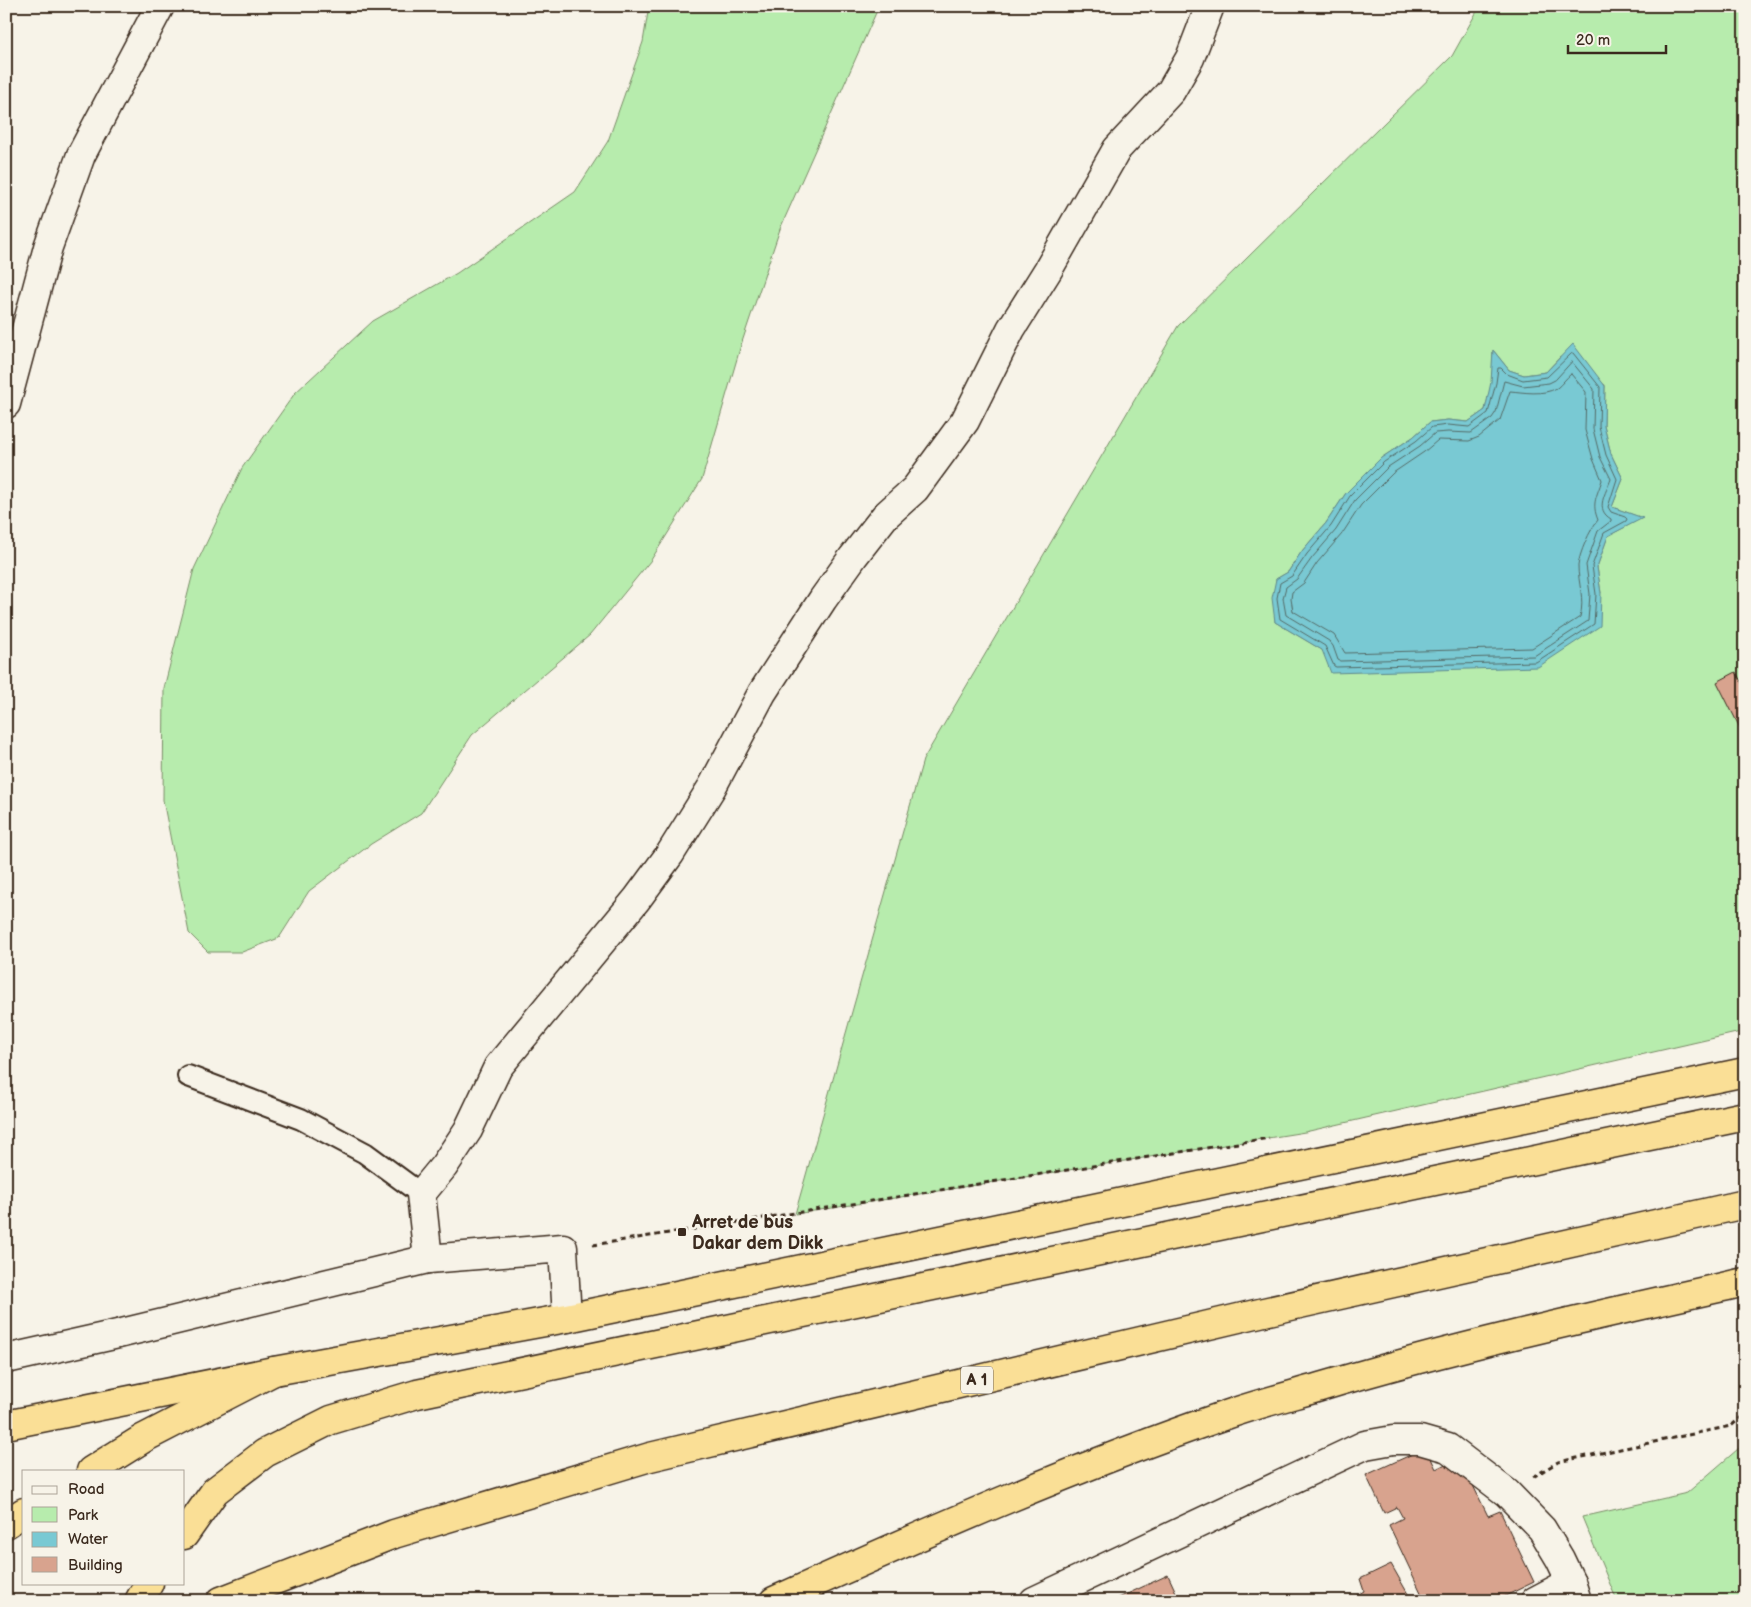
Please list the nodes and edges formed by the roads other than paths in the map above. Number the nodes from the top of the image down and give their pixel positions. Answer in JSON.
{"nodes":[{"id":1,"x":160,"y":6,"type":"edge"},
{"id":2,"x":1210,"y":6,"type":"edge"},
{"id":3,"x":6,"y":404,"type":"edge"},
{"id":4,"x":1745,"y":1072,"type":"edge"},
{"id":5,"x":188,"y":1076,"type":"dead end"},
{"id":6,"x":1745,"y":1116,"type":"edge"},
{"id":7,"x":421,"y":1194,"type":"junction"},
{"id":8,"x":1745,"y":1204,"type":"edge"},
{"id":9,"x":428,"y":1259,"type":"junction"},
{"id":10,"x":1745,"y":1282,"type":"edge"},
{"id":11,"x":567,"y":1318,"type":"junction"},
{"id":12,"x":6,"y":1359,"type":"edge"},
{"id":13,"x":274,"y":1371,"type":"junction"},
{"id":14,"x":6,"y":1425,"type":"edge"},
{"id":15,"x":93,"y":1470,"type":"edge"},
{"id":16,"x":22,"y":1513,"type":"edge"},
{"id":17,"x":6,"y":1524,"type":"edge"},
{"id":18,"x":185,"y":1533,"type":"edge"},
{"id":19,"x":148,"y":1584,"type":"edge"},
{"id":20,"x":1574,"y":1591,"type":"edge"},
{"id":21,"x":139,"y":1601,"type":"edge"},
{"id":22,"x":221,"y":1601,"type":"edge"},
{"id":23,"x":774,"y":1601,"type":"edge"},
{"id":24,"x":1034,"y":1601,"type":"edge"},
{"id":25,"x":1535,"y":1601,"type":"edge"}],
"edges":[{"from":1,"to":3,"type":"street"},
{"from":2,"to":7,"type":"street"},
{"from":4,"to":11,"type":"highway"},
{"from":5,"to":7,"type":"lane"},
{"from":6,"to":18,"type":"highway"},
{"from":7,"to":9,"type":"street"},
{"from":8,"to":22,"type":"highway","number":"A 1"},
{"from":9,"to":11,"type":"street"},
{"from":9,"to":12,"type":"street"},
{"from":10,"to":23,"type":"highway"},
{"from":11,"to":13,"type":"highway"},
{"from":13,"to":14,"type":"highway"},
{"from":13,"to":15,"type":"highway"},
{"from":16,"to":17,"type":"highway"},
{"from":19,"to":21,"type":"highway"},
{"from":20,"to":24,"type":"street"},
{"from":20,"to":25,"type":"street"}]}
